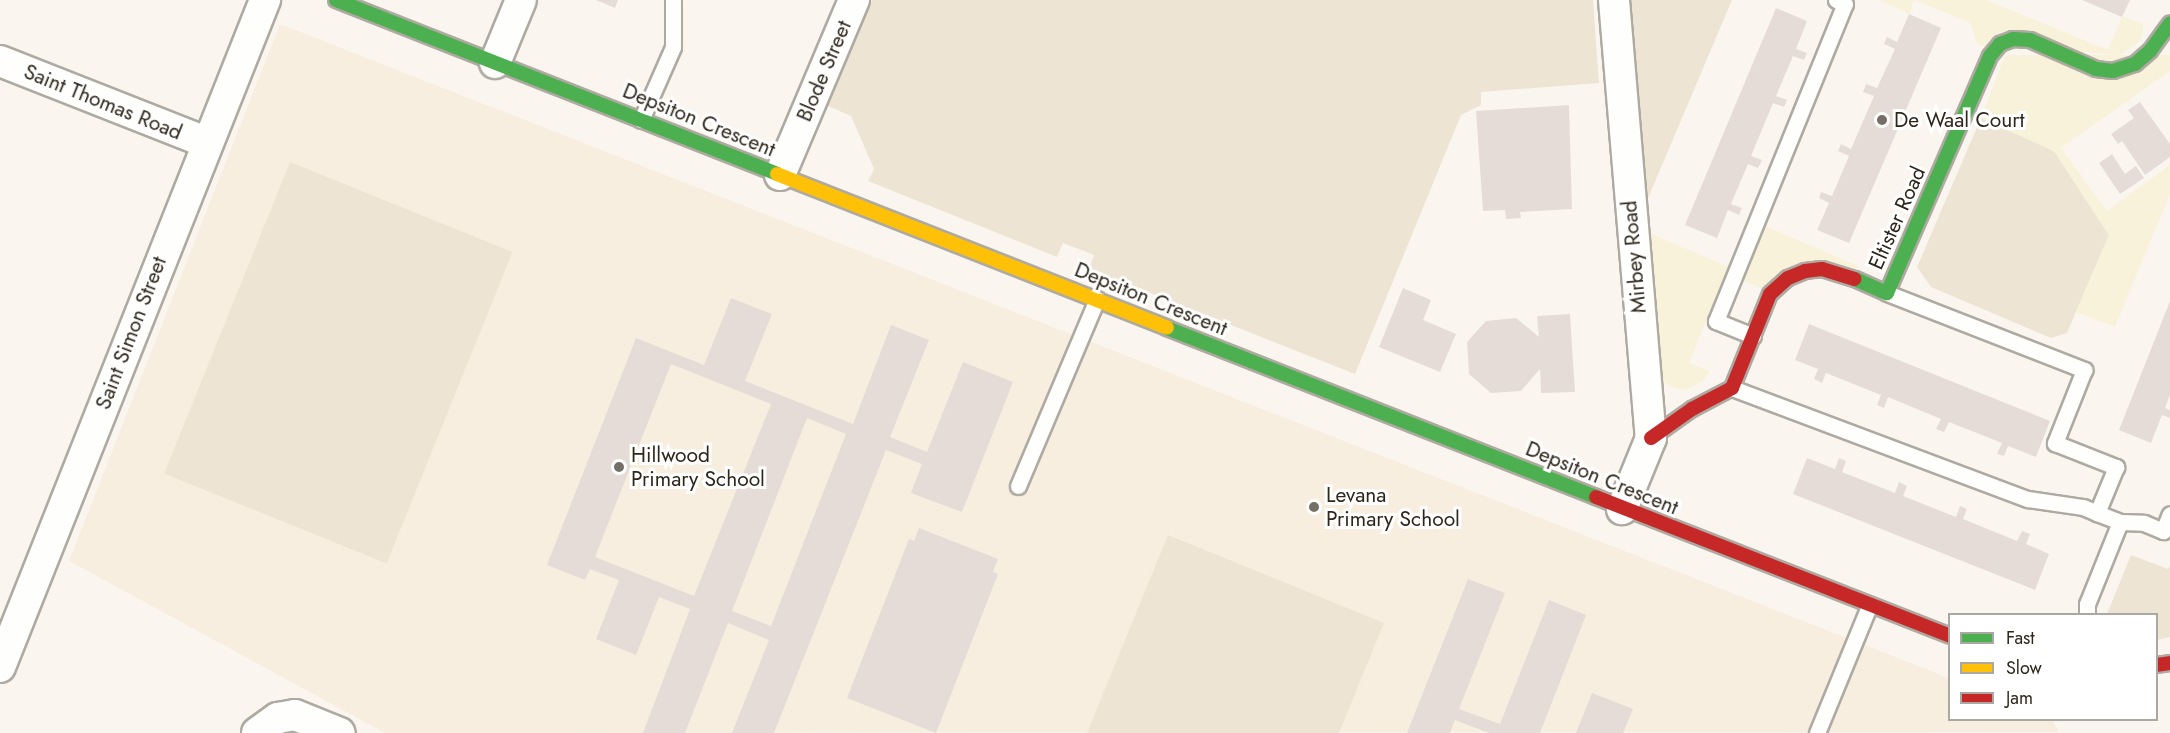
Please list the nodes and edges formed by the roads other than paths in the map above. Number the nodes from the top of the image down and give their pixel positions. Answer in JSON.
{"nodes":[{"id":1,"x":265,"y":0,"type":"edge"},
{"id":2,"x":336,"y":0,"type":"edge"},
{"id":3,"x":521,"y":0,"type":"edge"},
{"id":4,"x":673,"y":0,"type":"edge"},
{"id":5,"x":854,"y":0,"type":"edge"},
{"id":6,"x":1614,"y":0,"type":"edge"},
{"id":7,"x":1836,"y":0,"type":"edge"},
{"id":8,"x":2170,"y":23,"type":"edge"},
{"id":9,"x":0,"y":61,"type":"edge"},
{"id":10,"x":495,"y":63,"type":"junction"},
{"id":11,"x":641,"y":120,"type":"junction"},
{"id":12,"x":206,"y":142,"type":"junction"},
{"id":13,"x":780,"y":175,"type":"junction"},
{"id":14,"x":1887,"y":293,"type":"junction"},
{"id":15,"x":1097,"y":299,"type":"junction"},
{"id":16,"x":1753,"y":336,"type":"junction"},
{"id":17,"x":1732,"y":388,"type":"junction"},
{"id":18,"x":1651,"y":438,"type":"junction"},
{"id":19,"x":1018,"y":486,"type":"dead end"},
{"id":20,"x":1622,"y":508,"type":"junction"},
{"id":21,"x":2097,"y":513,"type":"junction"},
{"id":22,"x":2170,"y":514,"type":"edge"},
{"id":23,"x":2120,"y":522,"type":"junction"},
{"id":24,"x":1869,"y":606,"type":"junction"},
{"id":25,"x":2087,"y":613,"type":"edge"},
{"id":26,"x":7,"y":630,"type":"edge"},
{"id":27,"x":1948,"y":635,"type":"edge"},
{"id":28,"x":0,"y":667,"type":"edge"},
{"id":29,"x":257,"y":733,"type":"edge"},
{"id":30,"x":340,"y":733,"type":"edge"},
{"id":31,"x":1816,"y":733,"type":"edge"}],
"edges":[{"from":1,"to":12,"type":"street","name":"Saint Simon Street"},
{"from":2,"to":10,"type":"street","name":"Depsiton Crescent"},
{"from":3,"to":10,"type":"street"},
{"from":4,"to":11,"type":"lane"},
{"from":5,"to":13,"type":"street","name":"Blode Street"},
{"from":6,"to":18,"type":"street","name":"Mirbey Road"},
{"from":7,"to":16,"type":"lane"},
{"from":8,"to":14,"type":"street","name":"Eltister Road"},
{"from":9,"to":12,"type":"street","name":"Saint Thomas Road"},
{"from":10,"to":11,"type":"street","name":"Depsiton Crescent"},
{"from":11,"to":13,"type":"street","name":"Depsiton Crescent"},
{"from":12,"to":26,"type":"street","name":"Saint Simon Street"},
{"from":13,"to":15,"type":"street","name":"Depsiton Crescent"},
{"from":14,"to":16,"type":"street","name":"Eltister Road"},
{"from":14,"to":21,"type":"lane"},
{"from":15,"to":19,"type":"lane"},
{"from":15,"to":20,"type":"street","name":"Depsiton Crescent"},
{"from":16,"to":17,"type":"street","name":"Eltister Road"},
{"from":17,"to":18,"type":"street"},
{"from":17,"to":21,"type":"lane"},
{"from":18,"to":20,"type":"street","name":"Mirbey Road"},
{"from":20,"to":24,"type":"street","name":"Depsiton Crescent"},
{"from":21,"to":23,"type":"lane"},
{"from":22,"to":23,"type":"lane"},
{"from":23,"to":25,"type":"lane"},
{"from":24,"to":27,"type":"street","name":"Depsiton Crescent"},
{"from":24,"to":31,"type":"lane"},
{"from":26,"to":28,"type":"street","name":"Saint Simon Street"},
{"from":29,"to":30,"type":"street"}]}
